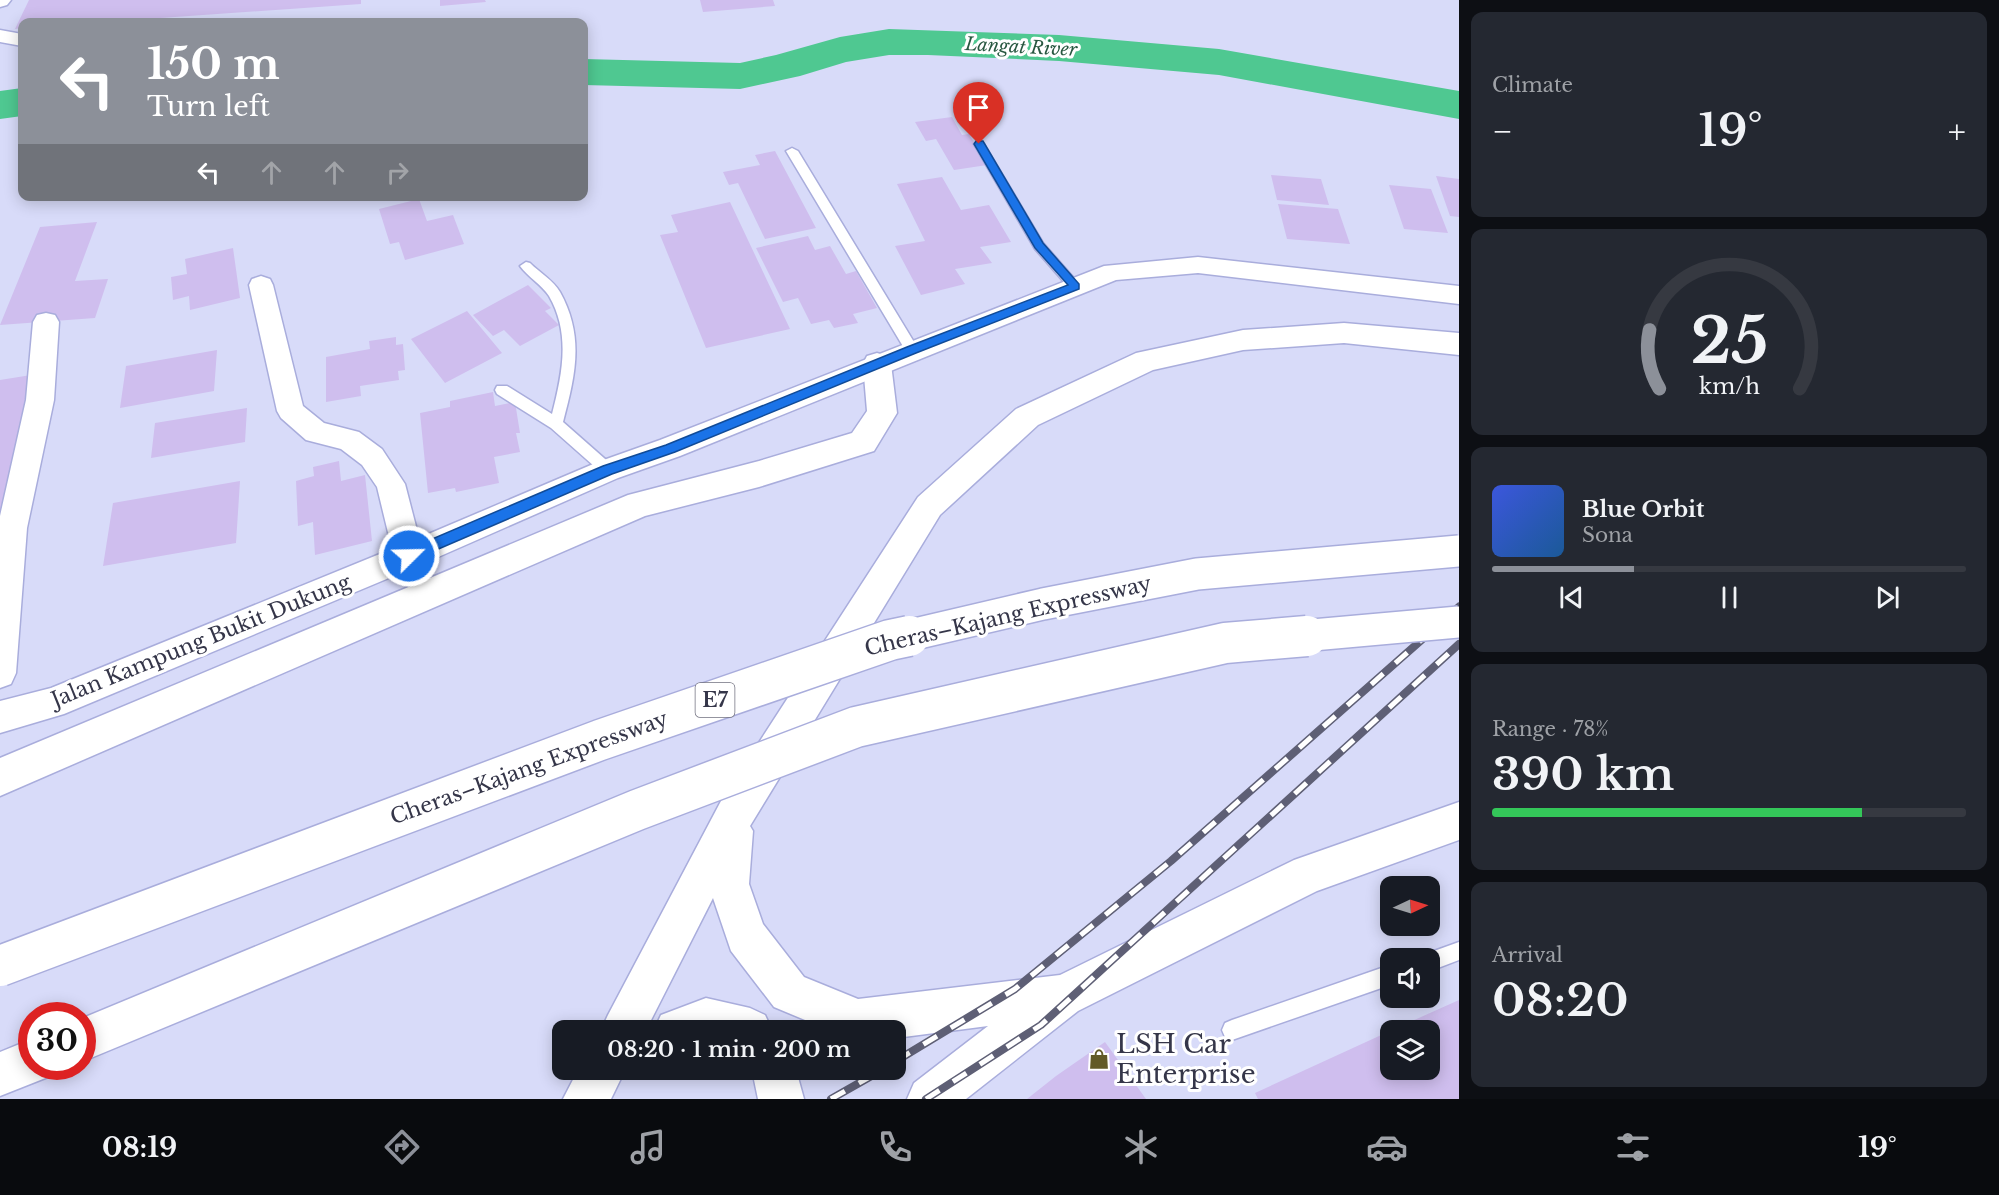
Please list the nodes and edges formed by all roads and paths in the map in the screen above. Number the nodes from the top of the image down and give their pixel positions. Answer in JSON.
{"nodes":[{"id":1,"x":0,"y":36,"type":"edge"},
{"id":2,"x":18,"y":39,"type":"edge"},
{"id":3,"x":979,"y":144,"type":"dead end"},
{"id":4,"x":792,"y":151,"type":"dead end"},
{"id":5,"x":526,"y":266,"type":"dead end"},
{"id":6,"x":261,"y":285,"type":"dead end"},
{"id":7,"x":1075,"y":286,"type":"junction"},
{"id":8,"x":1459,"y":295,"type":"edge"},
{"id":9,"x":46,"y":322,"type":"dead end"},
{"id":10,"x":1459,"y":344,"type":"edge"},
{"id":11,"x":912,"y":350,"type":"junction"},
{"id":12,"x":877,"y":364,"type":"junction"},
{"id":13,"x":502,"y":390,"type":"dead end"},
{"id":14,"x":556,"y":424,"type":"junction"},
{"id":15,"x":608,"y":470,"type":"junction"},
{"id":16,"x":6,"y":529,"type":"edge"},
{"id":17,"x":1459,"y":551,"type":"edge"},
{"id":18,"x":409,"y":556,"type":"junction"},
{"id":19,"x":1459,"y":622,"type":"edge"},
{"id":20,"x":0,"y":673,"type":"edge"},
{"id":21,"x":0,"y":717,"type":"edge"},
{"id":22,"x":0,"y":777,"type":"edge"},
{"id":23,"x":735,"y":815,"type":"junction"},
{"id":24,"x":1459,"y":821,"type":"edge"},
{"id":25,"x":1459,"y":951,"type":"edge"},
{"id":26,"x":1440,"y":958,"type":"edge"},
{"id":27,"x":0,"y":966,"type":"edge"},
{"id":28,"x":1380,"y":978,"type":"edge"},
{"id":29,"x":1063,"y":996,"type":"junction"},
{"id":30,"x":628,"y":1020,"type":"edge"},
{"id":31,"x":1232,"y":1030,"type":"dead end"},
{"id":32,"x":96,"y":1034,"type":"edge"},
{"id":33,"x":18,"y":1067,"type":"edge"},
{"id":34,"x":0,"y":1074,"type":"edge"},
{"id":35,"x":776,"y":1080,"type":"edge"},
{"id":36,"x":781,"y":1099,"type":"edge"},
{"id":37,"x":930,"y":1099,"type":"edge"}],
"edges":[{"from":1,"to":2,"type":"street"},
{"from":3,"to":7,"type":"lane"},
{"from":4,"to":11,"type":"lane"},
{"from":5,"to":14,"type":"lane"},
{"from":6,"to":18,"type":"street"},
{"from":7,"to":8,"type":"street","name":"Jalan Kampung Bukit Dukung"},
{"from":7,"to":11,"type":"street","name":"Jalan Kampung Bukit Dukung"},
{"from":9,"to":16,"type":"street"},
{"from":10,"to":23,"type":"highway"},
{"from":11,"to":12,"type":"street","name":"Jalan Kampung Bukit Dukung"},
{"from":12,"to":15,"type":"street","name":"Jalan Kampung Bukit Dukung"},
{"from":12,"to":22,"type":"highway"},
{"from":13,"to":14,"type":"lane"},
{"from":14,"to":15,"type":"lane"},
{"from":15,"to":18,"type":"street","name":"Jalan Kampung Bukit Dukung"},
{"from":16,"to":20,"type":"street"},
{"from":17,"to":27,"type":"highway","name":"Cheras–Kajang Expressway","number":"E7","bridge":true},
{"from":18,"to":21,"type":"street","name":"Jalan Kampung Bukit Dukung"},
{"from":19,"to":32,"type":"highway","bridge":true},
{"from":23,"to":29,"type":"highway"},
{"from":23,"to":30,"type":"highway"},
{"from":24,"to":29,"type":"highway"},
{"from":25,"to":26,"type":"lane"},
{"from":28,"to":31,"type":"lane"},
{"from":29,"to":37,"type":"highway"},
{"from":33,"to":34,"type":"highway"},
{"from":35,"to":36,"type":"highway"}]}
